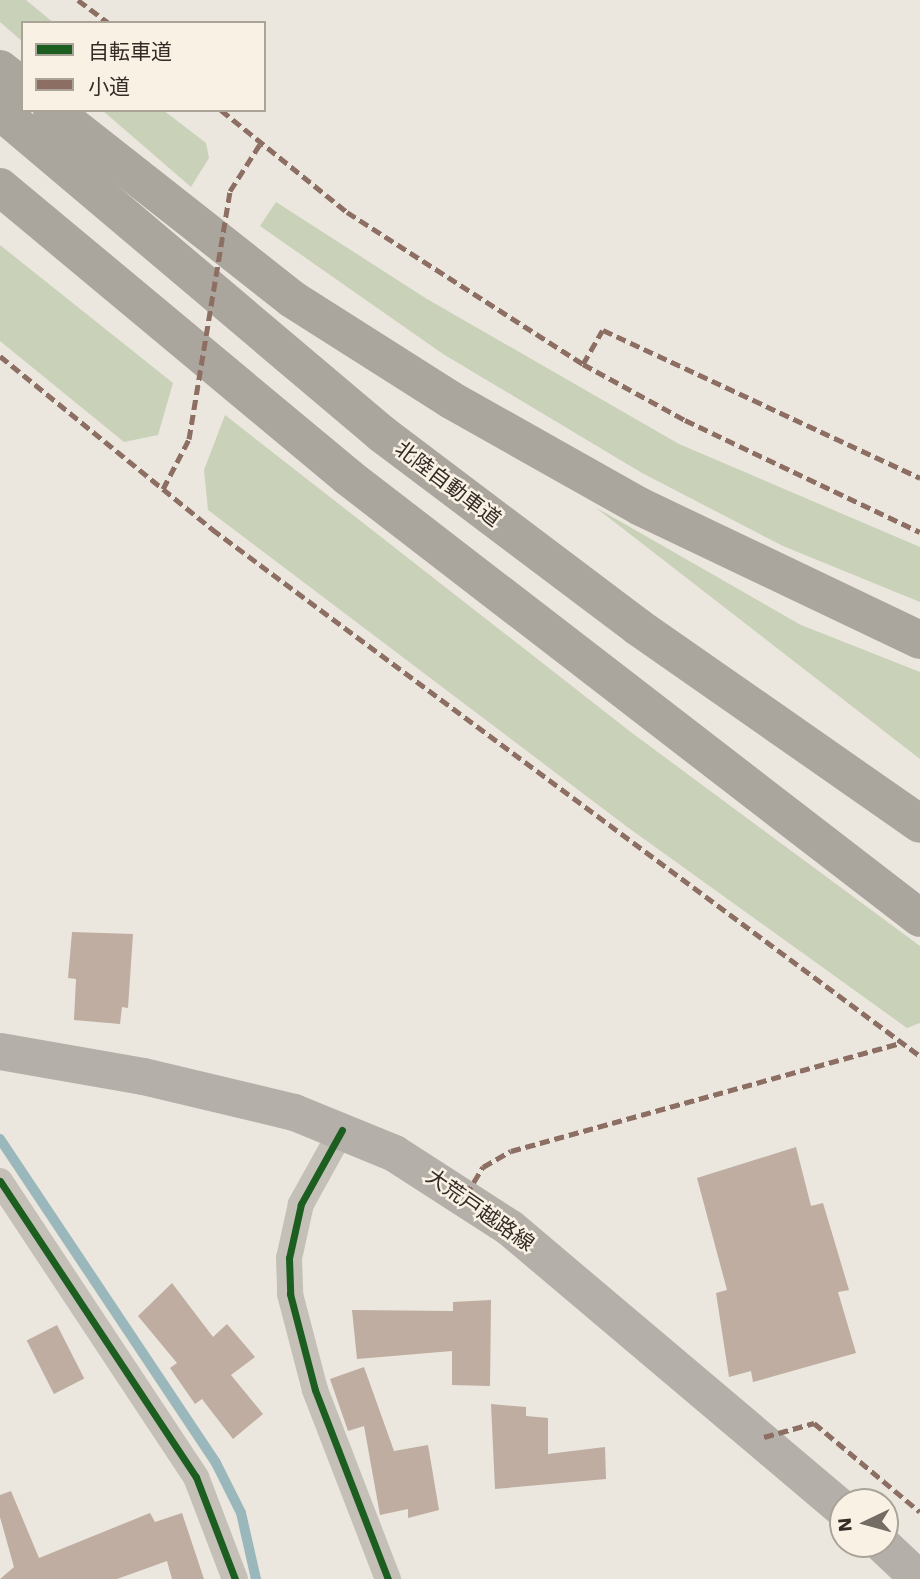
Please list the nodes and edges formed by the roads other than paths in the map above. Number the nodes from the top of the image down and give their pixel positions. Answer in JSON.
{"nodes":[{"id":1,"x":0,"y":69,"type":"edge"},
{"id":2,"x":21,"y":85,"type":"edge"},
{"id":3,"x":0,"y":111,"type":"edge"},
{"id":4,"x":55,"y":112,"type":"edge"},
{"id":5,"x":0,"y":187,"type":"edge"},
{"id":6,"x":920,"y":640,"type":"edge"},
{"id":7,"x":582,"y":655,"type":"junction"},
{"id":8,"x":920,"y":824,"type":"edge"},
{"id":9,"x":920,"y":891,"type":"edge"},
{"id":10,"x":920,"y":919,"type":"edge"},
{"id":11,"x":0,"y":1051,"type":"edge"},
{"id":12,"x":342,"y":1130,"type":"junction"},
{"id":13,"x":0,"y":1181,"type":"edge"},
{"id":14,"x":829,"y":1497,"type":"edge"},
{"id":15,"x":235,"y":1579,"type":"edge"},
{"id":16,"x":388,"y":1579,"type":"edge"}],
"edges":[{"from":1,"to":2,"type":"highway"},
{"from":3,"to":8,"type":"highway","name":"北陸自動車道"},
{"from":4,"to":6,"type":"highway"},
{"from":5,"to":7,"type":"highway"},
{"from":7,"to":9,"type":"highway"},
{"from":7,"to":10,"type":"highway"},
{"from":11,"to":12,"type":"main road","name":"大荒戸越路線"},
{"from":12,"to":14,"type":"main road","name":"大荒戸越路線"},
{"from":12,"to":16,"type":"street"},
{"from":13,"to":15,"type":"street"}]}
